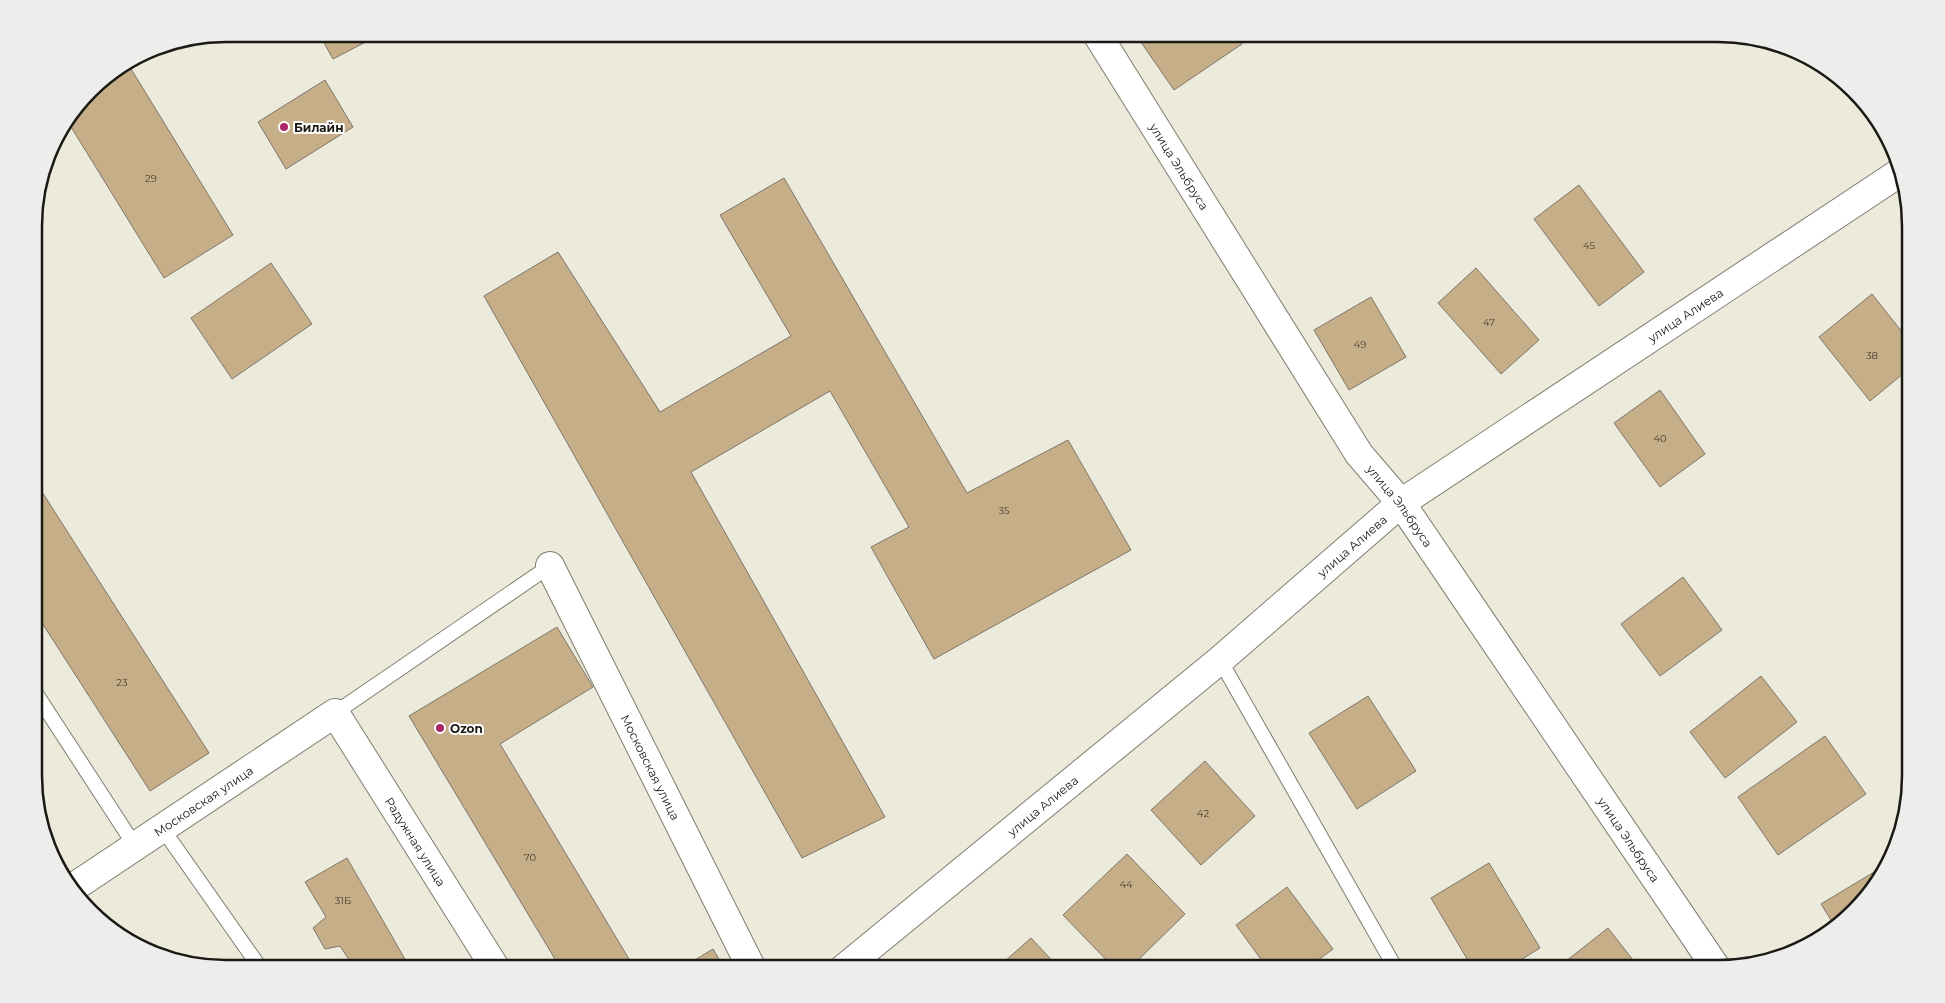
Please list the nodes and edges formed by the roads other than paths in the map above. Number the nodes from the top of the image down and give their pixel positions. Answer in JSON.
{"nodes":[{"id":1,"x":1102,"y":42,"type":"edge"},
{"id":2,"x":1895,"y":176,"type":"edge"},
{"id":3,"x":1401,"y":503,"type":"junction"},
{"id":4,"x":550,"y":566,"type":"joint"},
{"id":5,"x":1220,"y":660,"type":"junction"},
{"id":6,"x":42,"y":703,"type":"edge"},
{"id":7,"x":335,"y":713,"type":"junction"},
{"id":8,"x":162,"y":828,"type":"junction"},
{"id":9,"x":135,"y":846,"type":"junction"},
{"id":10,"x":77,"y":884,"type":"edge"},
{"id":11,"x":255,"y":960,"type":"edge"},
{"id":12,"x":490,"y":960,"type":"edge"},
{"id":13,"x":747,"y":960,"type":"edge"},
{"id":14,"x":853,"y":960,"type":"edge"},
{"id":15,"x":1391,"y":960,"type":"edge"},
{"id":16,"x":1710,"y":960,"type":"edge"}],
"edges":[{"from":1,"to":3,"type":"street","name":"улица Эльбруса"},
{"from":2,"to":3,"type":"street","name":"улица Алиева"},
{"from":3,"to":5,"type":"street","name":"улица Алиева"},
{"from":3,"to":16,"type":"street","name":"улица Эльбруса"},
{"from":4,"to":7,"type":"lane"},
{"from":4,"to":13,"type":"street","name":"Московская улица"},
{"from":5,"to":14,"type":"street","name":"улица Алиева"},
{"from":5,"to":15,"type":"lane"},
{"from":6,"to":9,"type":"lane"},
{"from":7,"to":8,"type":"street","name":"Московская улица"},
{"from":7,"to":12,"type":"street","name":"Радужная улица"},
{"from":8,"to":9,"type":"street","name":"Московская улица"},
{"from":8,"to":11,"type":"lane"},
{"from":9,"to":10,"type":"street","name":"Московская улица"}]}
